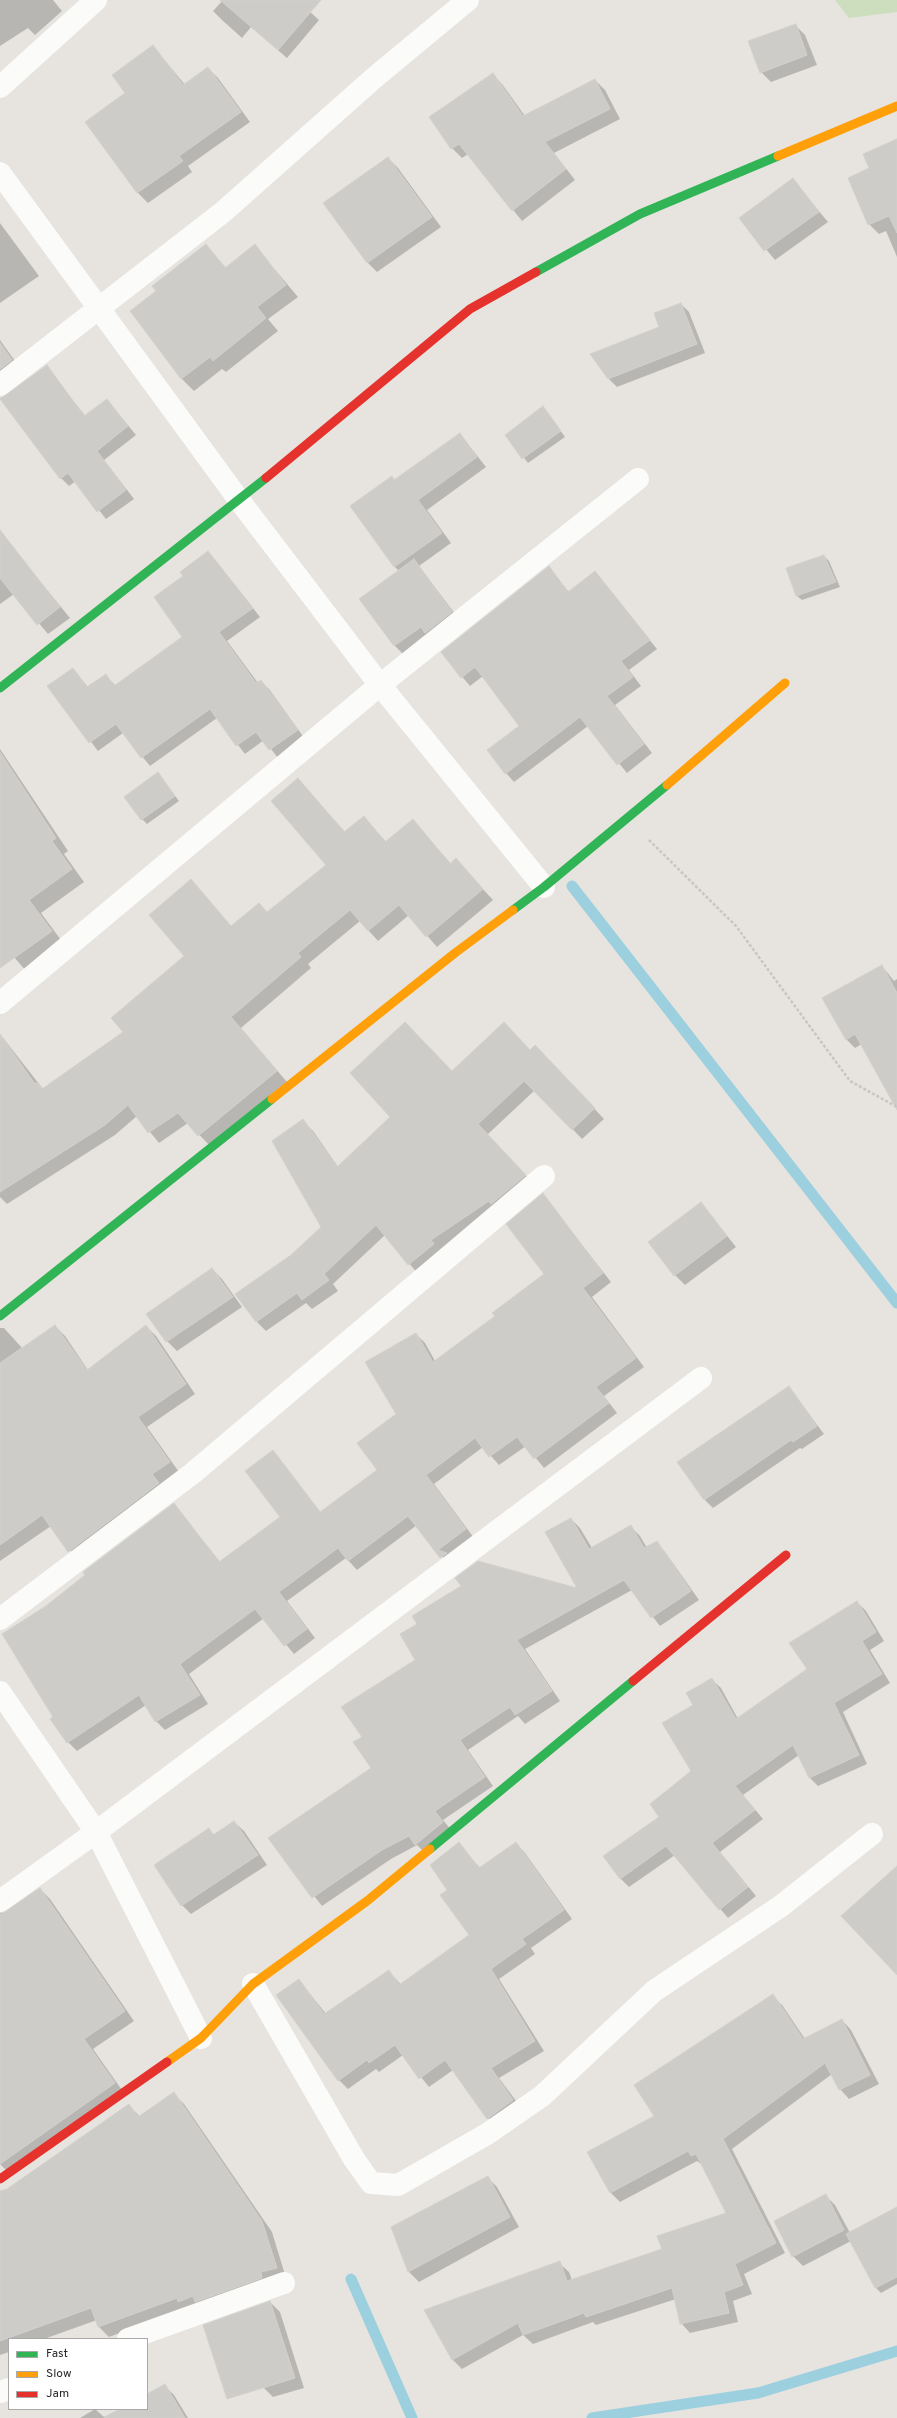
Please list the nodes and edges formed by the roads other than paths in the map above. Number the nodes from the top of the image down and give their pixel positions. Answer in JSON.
{"nodes":[{"id":1,"x":96,"y":0,"type":"edge"},
{"id":2,"x":468,"y":0,"type":"edge"},
{"id":3,"x":0,"y":87,"type":"edge"},
{"id":4,"x":897,"y":106,"type":"edge"},
{"id":5,"x":0,"y":173,"type":"edge"},
{"id":6,"x":101,"y":308,"type":"junction"},
{"id":7,"x":0,"y":385,"type":"edge"},
{"id":8,"x":638,"y":479,"type":"dead end"},
{"id":9,"x":239,"y":500,"type":"junction"},
{"id":10,"x":785,"y":683,"type":"dead end"},
{"id":11,"x":380,"y":685,"type":"junction"},
{"id":12,"x":0,"y":688,"type":"edge"},
{"id":13,"x":544,"y":887,"type":"junction"},
{"id":14,"x":0,"y":1002,"type":"edge"},
{"id":15,"x":544,"y":1176,"type":"dead end"},
{"id":16,"x":0,"y":1316,"type":"edge"},
{"id":17,"x":701,"y":1378,"type":"dead end"},
{"id":18,"x":786,"y":1555,"type":"dead end"},
{"id":19,"x":0,"y":1619,"type":"edge"},
{"id":20,"x":0,"y":1692,"type":"edge"},
{"id":21,"x":96,"y":1832,"type":"junction"},
{"id":22,"x":872,"y":1834,"type":"dead end"},
{"id":23,"x":0,"y":1901,"type":"edge"},
{"id":24,"x":253,"y":1984,"type":"junction"},
{"id":25,"x":201,"y":2038,"type":"junction"},
{"id":26,"x":0,"y":2179,"type":"edge"},
{"id":27,"x":284,"y":2283,"type":"dead end"},
{"id":28,"x":131,"y":2338,"type":"edge"}],
"edges":[{"from":1,"to":3,"type":"street"},
{"from":2,"to":6,"type":"street"},
{"from":4,"to":9,"type":"street"},
{"from":5,"to":6,"type":"street"},
{"from":6,"to":7,"type":"street"},
{"from":6,"to":9,"type":"street"},
{"from":8,"to":11,"type":"street"},
{"from":9,"to":11,"type":"street"},
{"from":9,"to":12,"type":"street"},
{"from":10,"to":13,"type":"street"},
{"from":11,"to":13,"type":"street"},
{"from":11,"to":14,"type":"street"},
{"from":13,"to":16,"type":"street"},
{"from":15,"to":19,"type":"street"},
{"from":17,"to":21,"type":"street"},
{"from":18,"to":24,"type":"street"},
{"from":20,"to":21,"type":"street"},
{"from":21,"to":23,"type":"street"},
{"from":21,"to":25,"type":"street"},
{"from":22,"to":24,"type":"street"},
{"from":24,"to":25,"type":"street"},
{"from":25,"to":26,"type":"street"},
{"from":27,"to":28,"type":"street"}]}
